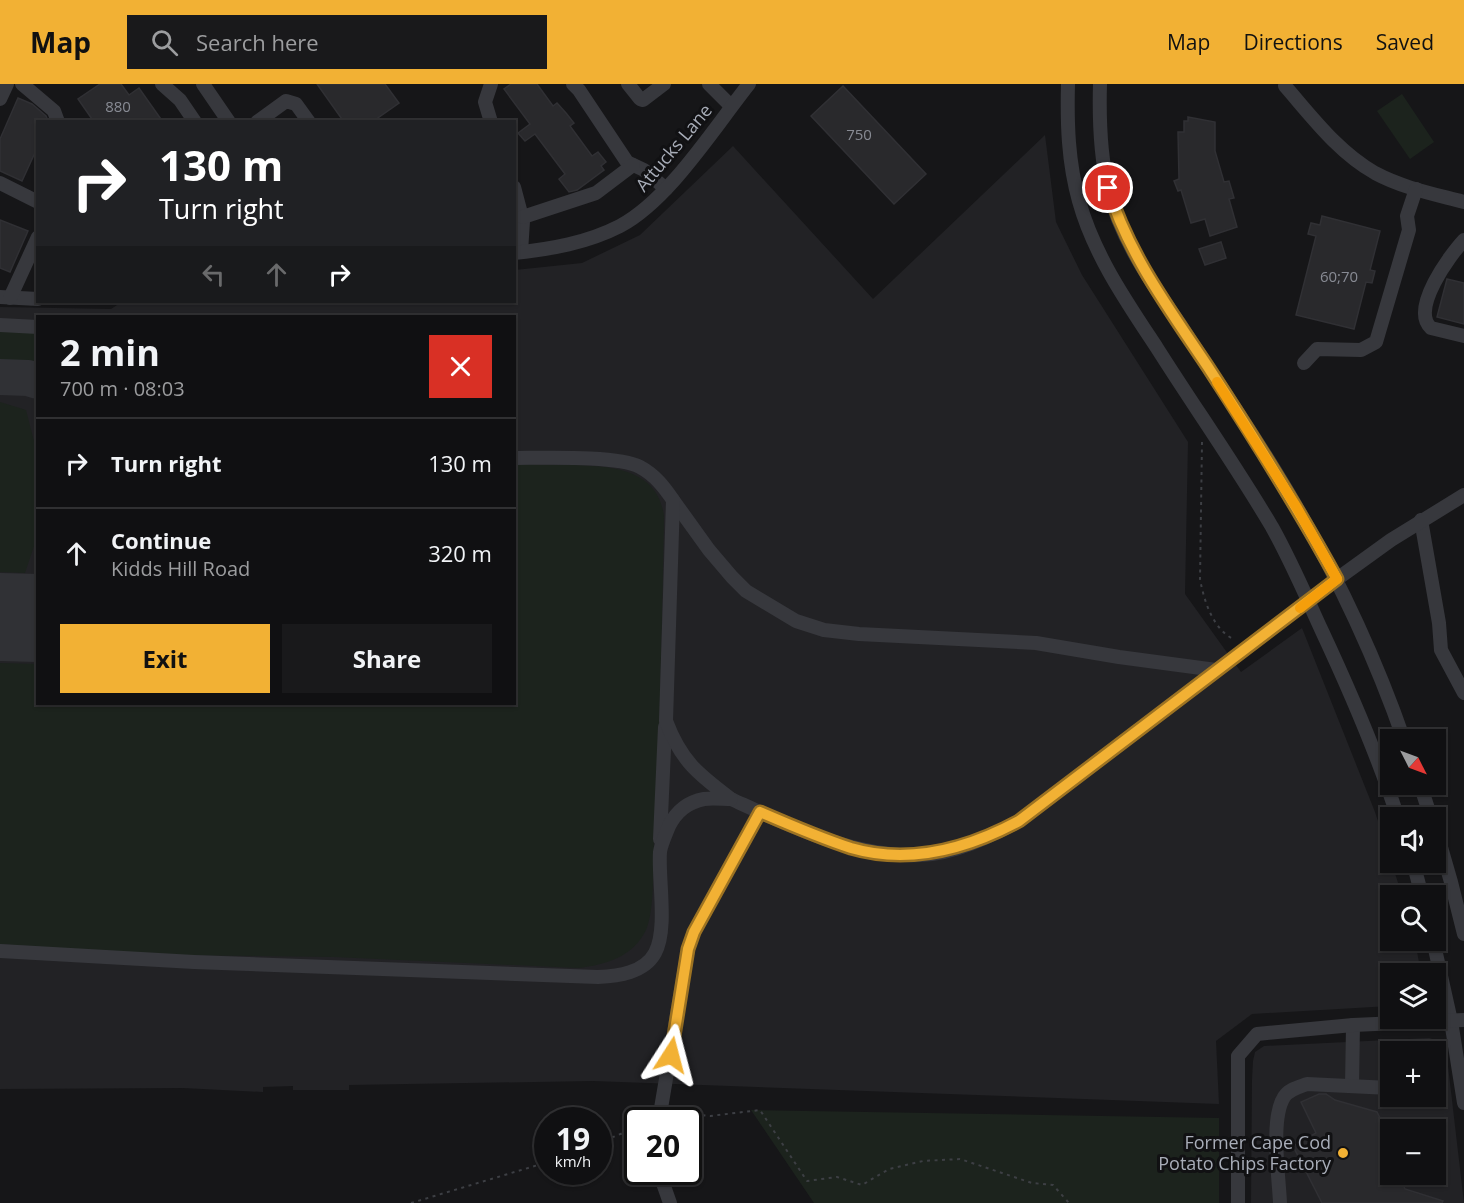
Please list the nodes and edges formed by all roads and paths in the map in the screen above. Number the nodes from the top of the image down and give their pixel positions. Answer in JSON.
{"nodes":[{"id":1,"x":7,"y":84,"type":"edge"},
{"id":2,"x":22,"y":84,"type":"edge"},
{"id":3,"x":162,"y":84,"type":"edge"},
{"id":4,"x":203,"y":84,"type":"edge"},
{"id":5,"x":491,"y":84,"type":"edge"},
{"id":6,"x":573,"y":84,"type":"edge"},
{"id":7,"x":628,"y":84,"type":"edge"},
{"id":8,"x":664,"y":84,"type":"edge"},
{"id":9,"x":710,"y":84,"type":"edge"},
{"id":10,"x":748,"y":84,"type":"edge"},
{"id":11,"x":1068,"y":84,"type":"edge"},
{"id":12,"x":1100,"y":84,"type":"edge"},
{"id":13,"x":1285,"y":86,"type":"dead end"},
{"id":14,"x":0,"y":99,"type":"edge"},
{"id":15,"x":731,"y":106,"type":"junction"},
{"id":16,"x":57,"y":120,"type":"edge"},
{"id":17,"x":194,"y":120,"type":"edge"},
{"id":18,"x":228,"y":120,"type":"edge"},
{"id":19,"x":260,"y":120,"type":"edge"},
{"id":20,"x":308,"y":120,"type":"edge"},
{"id":21,"x":490,"y":120,"type":"edge"},
{"id":22,"x":633,"y":165,"type":"junction"},
{"id":23,"x":0,"y":183,"type":"edge"},
{"id":24,"x":666,"y":189,"type":"junction"},
{"id":25,"x":1416,"y":189,"type":"junction"},
{"id":26,"x":516,"y":194,"type":"edge"},
{"id":27,"x":36,"y":201,"type":"edge"},
{"id":28,"x":1464,"y":202,"type":"edge"},
{"id":29,"x":523,"y":217,"type":"junction"},
{"id":30,"x":36,"y":241,"type":"edge"},
{"id":31,"x":1461,"y":246,"type":"edge"},
{"id":32,"x":518,"y":252,"type":"edge"},
{"id":33,"x":5,"y":297,"type":"edge"},
{"id":34,"x":36,"y":299,"type":"edge"},
{"id":35,"x":0,"y":325,"type":"edge"},
{"id":36,"x":36,"y":327,"type":"edge"},
{"id":37,"x":1464,"y":336,"type":"edge"},
{"id":38,"x":1304,"y":363,"type":"dead end"},
{"id":39,"x":1202,"y":434,"type":"dead end"},
{"id":40,"x":516,"y":458,"type":"edge"},
{"id":41,"x":1463,"y":497,"type":"edge"},
{"id":42,"x":673,"y":500,"type":"junction"},
{"id":43,"x":1421,"y":520,"type":"junction"},
{"id":44,"x":1337,"y":579,"type":"junction"},
{"id":45,"x":1309,"y":601,"type":"junction"},
{"id":46,"x":1250,"y":643,"type":"junction"},
{"id":47,"x":1216,"y":670,"type":"junction"},
{"id":48,"x":1464,"y":693,"type":"edge"},
{"id":49,"x":666,"y":722,"type":"junction"},
{"id":50,"x":1400,"y":729,"type":"edge"},
{"id":51,"x":731,"y":799,"type":"junction"},
{"id":52,"x":1395,"y":807,"type":"edge"},
{"id":53,"x":760,"y":812,"type":"junction"},
{"id":54,"x":660,"y":850,"type":"junction"},
{"id":55,"x":1446,"y":867,"type":"edge"},
{"id":56,"x":1464,"y":934,"type":"edge"},
{"id":57,"x":0,"y":951,"type":"edge"},
{"id":58,"x":1437,"y":951,"type":"edge"},
{"id":59,"x":1458,"y":1021,"type":"edge"},
{"id":60,"x":1353,"y":1025,"type":"junction"},
{"id":61,"x":1353,"y":1086,"type":"junction"},
{"id":62,"x":1380,"y":1087,"type":"edge"},
{"id":63,"x":1464,"y":1103,"type":"edge"},
{"id":64,"x":661,"y":1107,"type":"edge"},
{"id":65,"x":702,"y":1115,"type":"edge"},
{"id":66,"x":534,"y":1166,"type":"edge"},
{"id":67,"x":664,"y":1185,"type":"edge"},
{"id":68,"x":411,"y":1203,"type":"edge"},
{"id":69,"x":670,"y":1203,"type":"edge"},
{"id":70,"x":1069,"y":1203,"type":"edge"},
{"id":71,"x":1238,"y":1203,"type":"edge"},
{"id":72,"x":1280,"y":1203,"type":"edge"}],
"edges":[{"from":1,"to":14,"type":"street"},
{"from":2,"to":16,"type":"street"},
{"from":3,"to":17,"type":"street"},
{"from":4,"to":18,"type":"street"},
{"from":5,"to":21,"type":"street"},
{"from":6,"to":22,"type":"street"},
{"from":7,"to":8,"type":"street"},
{"from":9,"to":15,"type":"street"},
{"from":10,"to":15,"type":"street","name":"Attucks Lane"},
{"from":11,"to":45,"type":"street"},
{"from":12,"to":44,"type":"street"},
{"from":13,"to":25,"type":"street"},
{"from":15,"to":24,"type":"street","name":"Attucks Lane"},
{"from":19,"to":20,"type":"street"},
{"from":22,"to":24,"type":"street"},
{"from":22,"to":29,"type":"street"},
{"from":23,"to":27,"type":"street"},
{"from":24,"to":32,"type":"street","name":"Attucks Lane"},
{"from":25,"to":28,"type":"street"},
{"from":25,"to":38,"type":"street"},
{"from":26,"to":29,"type":"street"},
{"from":29,"to":32,"type":"street"},
{"from":30,"to":33,"type":"street"},
{"from":31,"to":37,"type":"street"},
{"from":33,"to":34,"type":"street"},
{"from":35,"to":36,"type":"street"},
{"from":39,"to":46,"type":"path"},
{"from":40,"to":42,"type":"street"},
{"from":41,"to":43,"type":"street"},
{"from":42,"to":47,"type":"street"},
{"from":42,"to":49,"type":"street"},
{"from":43,"to":44,"type":"street"},
{"from":43,"to":48,"type":"street"},
{"from":44,"to":45,"type":"street"},
{"from":44,"to":50,"type":"street"},
{"from":45,"to":46,"type":"street"},
{"from":45,"to":52,"type":"street"},
{"from":46,"to":47,"type":"street"},
{"from":47,"to":53,"type":"street"},
{"from":49,"to":51,"type":"street"},
{"from":49,"to":54,"type":"street"},
{"from":51,"to":53,"type":"street"},
{"from":51,"to":54,"type":"street"},
{"from":53,"to":64,"type":"street"},
{"from":54,"to":57,"type":"street"},
{"from":55,"to":56,"type":"street"},
{"from":58,"to":59,"type":"street"},
{"from":59,"to":60,"type":"street"},
{"from":59,"to":63,"type":"street"},
{"from":60,"to":61,"type":"street"},
{"from":60,"to":71,"type":"street"},
{"from":61,"to":62,"type":"street"},
{"from":61,"to":72,"type":"street"},
{"from":65,"to":70,"type":"path"},
{"from":66,"to":68,"type":"path"},
{"from":67,"to":69,"type":"street"}]}
